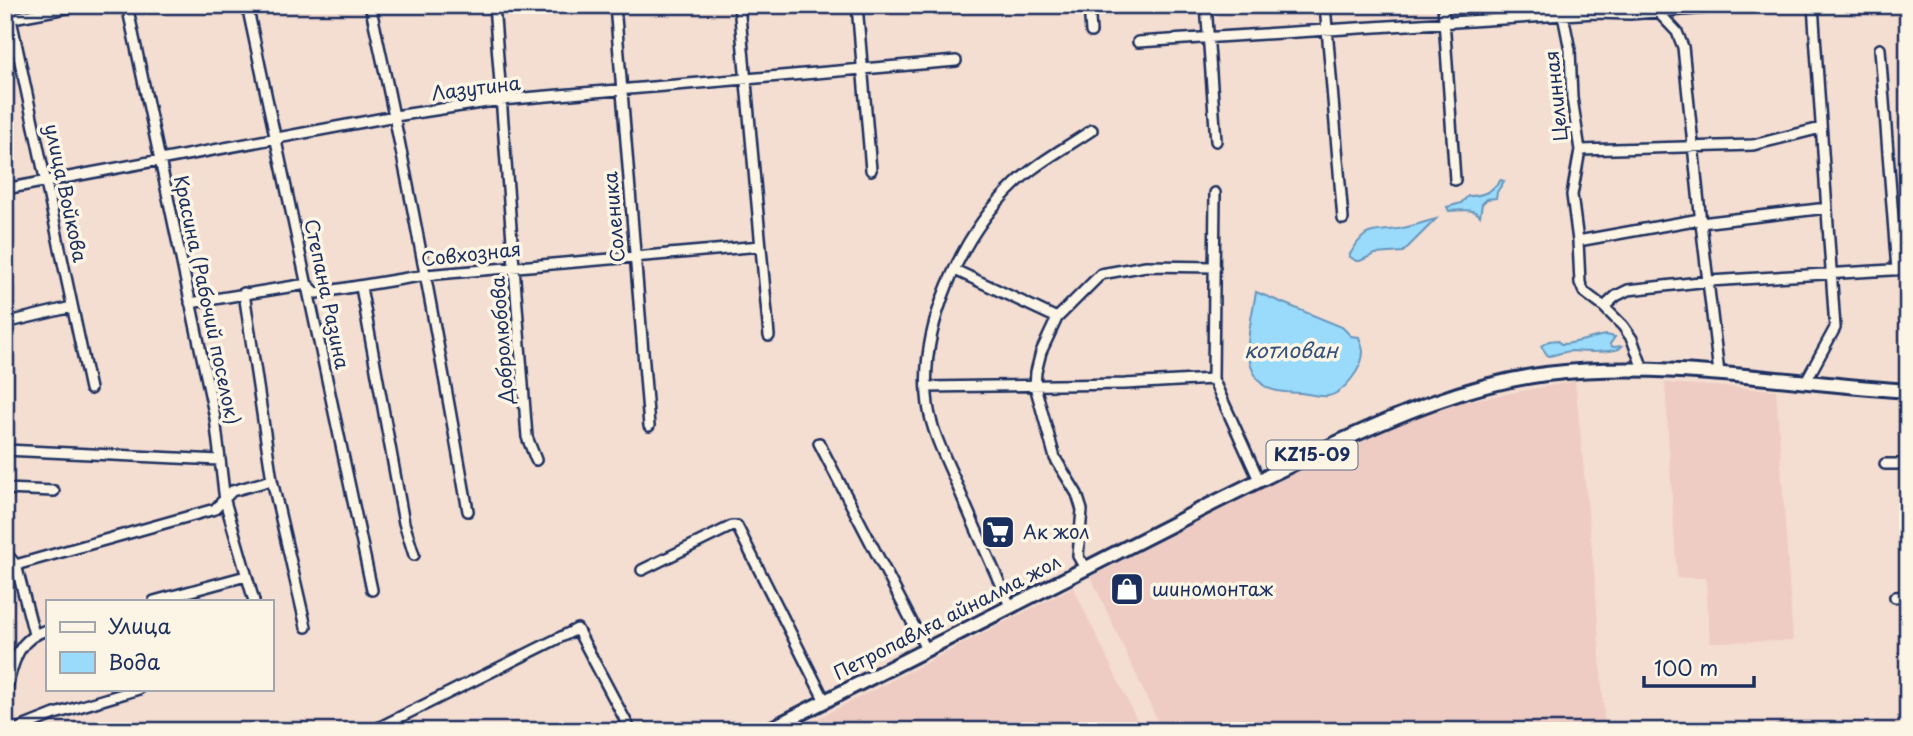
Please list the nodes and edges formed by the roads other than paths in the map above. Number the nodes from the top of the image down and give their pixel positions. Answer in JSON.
{"nodes":[{"id":1,"x":8,"y":5,"type":"edge"},
{"id":2,"x":83,"y":5,"type":"edge"},
{"id":3,"x":127,"y":5,"type":"edge"},
{"id":4,"x":247,"y":5,"type":"edge"},
{"id":5,"x":370,"y":5,"type":"edge"},
{"id":6,"x":494,"y":5,"type":"edge"},
{"id":7,"x":615,"y":5,"type":"edge"},
{"id":8,"x":739,"y":5,"type":"edge"},
{"id":9,"x":857,"y":5,"type":"edge"},
{"id":10,"x":1089,"y":5,"type":"edge"},
{"id":11,"x":1206,"y":5,"type":"edge"},
{"id":12,"x":1325,"y":5,"type":"edge"},
{"id":13,"x":1443,"y":5,"type":"edge"},
{"id":14,"x":1748,"y":5,"type":"edge"},
{"id":15,"x":1813,"y":5,"type":"edge"},
{"id":16,"x":1597,"y":9,"type":"edge"},
{"id":17,"x":1561,"y":10,"type":"edge"},
{"id":18,"x":1659,"y":13,"type":"junction"},
{"id":19,"x":8,"y":18,"type":"edge"},
{"id":20,"x":1444,"y":22,"type":"junction"},
{"id":21,"x":1327,"y":30,"type":"junction"},
{"id":22,"x":1091,"y":32,"type":"dead end"},
{"id":23,"x":1208,"y":37,"type":"junction"},
{"id":24,"x":1138,"y":42,"type":"dead end"},
{"id":25,"x":1880,"y":49,"type":"dead end"},
{"id":26,"x":956,"y":61,"type":"dead end"},
{"id":27,"x":862,"y":69,"type":"junction"},
{"id":28,"x":746,"y":79,"type":"junction"},
{"id":29,"x":622,"y":90,"type":"junction"},
{"id":30,"x":501,"y":100,"type":"junction"},
{"id":31,"x":395,"y":116,"type":"junction"},
{"id":32,"x":1821,"y":128,"type":"junction"},
{"id":33,"x":1092,"y":130,"type":"dead end"},
{"id":34,"x":276,"y":139,"type":"junction"},
{"id":35,"x":1216,"y":141,"type":"dead end"},
{"id":36,"x":1695,"y":147,"type":"junction"},
{"id":37,"x":1580,"y":150,"type":"junction"},
{"id":38,"x":160,"y":161,"type":"junction"},
{"id":39,"x":871,"y":170,"type":"dead end"},
{"id":40,"x":1455,"y":180,"type":"dead end"},
{"id":41,"x":46,"y":183,"type":"junction"},
{"id":42,"x":5,"y":189,"type":"edge"},
{"id":43,"x":1215,"y":193,"type":"dead end"},
{"id":44,"x":1827,"y":208,"type":"junction"},
{"id":45,"x":1343,"y":219,"type":"dead end"},
{"id":46,"x":1700,"y":221,"type":"junction"},
{"id":47,"x":1578,"y":241,"type":"junction"},
{"id":48,"x":761,"y":246,"type":"junction"},
{"id":49,"x":635,"y":257,"type":"junction"},
{"id":50,"x":514,"y":267,"type":"junction"},
{"id":51,"x":1215,"y":267,"type":"junction"},
{"id":52,"x":1903,"y":269,"type":"edge"},
{"id":53,"x":955,"y":270,"type":"junction"},
{"id":54,"x":1831,"y":274,"type":"junction"},
{"id":55,"x":426,"y":275,"type":"junction"},
{"id":56,"x":1709,"y":281,"type":"junction"},
{"id":57,"x":307,"y":284,"type":"junction"},
{"id":58,"x":361,"y":287,"type":"junction"},
{"id":59,"x":244,"y":293,"type":"junction"},
{"id":60,"x":190,"y":303,"type":"junction"},
{"id":61,"x":72,"y":307,"type":"junction"},
{"id":62,"x":1604,"y":307,"type":"junction"},
{"id":63,"x":1057,"y":318,"type":"junction"},
{"id":64,"x":5,"y":323,"type":"edge"},
{"id":65,"x":769,"y":336,"type":"dead end"},
{"id":66,"x":1643,"y":369,"type":"junction"},
{"id":67,"x":1719,"y":373,"type":"junction"},
{"id":68,"x":1213,"y":379,"type":"junction"},
{"id":69,"x":1806,"y":381,"type":"junction"},
{"id":70,"x":1035,"y":386,"type":"junction"},
{"id":71,"x":927,"y":387,"type":"junction"},
{"id":72,"x":90,"y":389,"type":"dead end"},
{"id":73,"x":1908,"y":391,"type":"edge"},
{"id":74,"x":649,"y":426,"type":"dead end"},
{"id":75,"x":819,"y":443,"type":"dead end"},
{"id":76,"x":5,"y":450,"type":"edge"},
{"id":77,"x":220,"y":460,"type":"junction"},
{"id":78,"x":537,"y":460,"type":"dead end"},
{"id":79,"x":1885,"y":464,"type":"dead end"},
{"id":80,"x":1908,"y":464,"type":"edge"},
{"id":81,"x":272,"y":480,"type":"junction"},
{"id":82,"x":1259,"y":480,"type":"junction"},
{"id":83,"x":5,"y":489,"type":"edge"},
{"id":84,"x":54,"y":491,"type":"dead end"},
{"id":85,"x":225,"y":501,"type":"junction"},
{"id":86,"x":468,"y":510,"type":"dead end"},
{"id":87,"x":5,"y":551,"type":"edge"},
{"id":88,"x":414,"y":555,"type":"dead end"},
{"id":89,"x":16,"y":565,"type":"junction"},
{"id":90,"x":5,"y":568,"type":"edge"},
{"id":91,"x":1085,"y":568,"type":"junction"},
{"id":92,"x":642,"y":570,"type":"dead end"},
{"id":93,"x":246,"y":576,"type":"junction"},
{"id":94,"x":372,"y":590,"type":"dead end"},
{"id":95,"x":1908,"y":596,"type":"edge"},
{"id":96,"x":1895,"y":597,"type":"dead end"},
{"id":97,"x":158,"y":600,"type":"edge"},
{"id":98,"x":254,"y":600,"type":"edge"},
{"id":99,"x":1010,"y":606,"type":"junction"},
{"id":100,"x":306,"y":626,"type":"dead end"},
{"id":101,"x":46,"y":630,"type":"edge"},
{"id":102,"x":34,"y":634,"type":"junction"},
{"id":103,"x":926,"y":649,"type":"junction"},
{"id":104,"x":136,"y":690,"type":"edge"},
{"id":105,"x":5,"y":695,"type":"edge"},
{"id":106,"x":825,"y":701,"type":"junction"},
{"id":107,"x":12,"y":731,"type":"edge"},
{"id":108,"x":373,"y":731,"type":"edge"},
{"id":109,"x":631,"y":731,"type":"edge"},
{"id":110,"x":766,"y":731,"type":"edge"}],
"edges":[{"from":1,"to":19,"type":"street","name":"улица Войкова"},
{"from":2,"to":19,"type":"street"},
{"from":3,"to":38,"type":"street","name":"Красина (Рабочий поселок)"},
{"from":4,"to":34,"type":"street","name":"Степана Разина"},
{"from":5,"to":31,"type":"street"},
{"from":6,"to":30,"type":"street","name":"Добролюбова"},
{"from":7,"to":29,"type":"street","name":"Соленика"},
{"from":8,"to":28,"type":"street"},
{"from":9,"to":27,"type":"street"},
{"from":10,"to":22,"type":"street"},
{"from":11,"to":23,"type":"street"},
{"from":12,"to":21,"type":"street"},
{"from":13,"to":20,"type":"street"},
{"from":14,"to":18,"type":"street"},
{"from":15,"to":32,"type":"street"},
{"from":16,"to":17,"type":"street"},
{"from":16,"to":18,"type":"street"},
{"from":17,"to":20,"type":"street"},
{"from":17,"to":37,"type":"street","name":"Целинная"},
{"from":18,"to":36,"type":"street"},
{"from":19,"to":41,"type":"street","name":"улица Войкова"},
{"from":20,"to":21,"type":"street"},
{"from":20,"to":40,"type":"street"},
{"from":21,"to":23,"type":"street"},
{"from":21,"to":45,"type":"street"},
{"from":23,"to":24,"type":"street"},
{"from":23,"to":35,"type":"street"},
{"from":25,"to":52,"type":"street"},
{"from":26,"to":27,"type":"street","name":"Лазутина"},
{"from":27,"to":28,"type":"street","name":"Лазутина"},
{"from":27,"to":39,"type":"street"},
{"from":28,"to":29,"type":"street","name":"Лазутина"},
{"from":28,"to":48,"type":"street"},
{"from":29,"to":30,"type":"street","name":"Лазутина"},
{"from":29,"to":49,"type":"street","name":"Соленика"},
{"from":30,"to":31,"type":"street","name":"Лазутина"},
{"from":30,"to":50,"type":"street","name":"Добролюбова"},
{"from":31,"to":34,"type":"street","name":"Лазутина"},
{"from":31,"to":55,"type":"street"},
{"from":32,"to":36,"type":"street"},
{"from":32,"to":44,"type":"street"},
{"from":33,"to":53,"type":"street"},
{"from":34,"to":38,"type":"street","name":"Лазутина"},
{"from":34,"to":57,"type":"street","name":"Степана Разина"},
{"from":36,"to":37,"type":"street"},
{"from":36,"to":46,"type":"street"},
{"from":37,"to":47,"type":"street","name":"Целинная"},
{"from":38,"to":41,"type":"street","name":"Лазутина"},
{"from":38,"to":60,"type":"street","name":"Красина (Рабочий поселок)"},
{"from":41,"to":42,"type":"street","name":"Лазутина"},
{"from":41,"to":61,"type":"street","name":"улица Войкова"},
{"from":43,"to":51,"type":"street"},
{"from":44,"to":46,"type":"street"},
{"from":44,"to":54,"type":"street"},
{"from":46,"to":47,"type":"street"},
{"from":46,"to":56,"type":"street"},
{"from":47,"to":62,"type":"street","name":"Целинная"},
{"from":48,"to":49,"type":"street","name":"Совхозная"},
{"from":48,"to":65,"type":"street"},
{"from":49,"to":50,"type":"street","name":"Совхозная"},
{"from":49,"to":74,"type":"street","name":"Соленика"},
{"from":50,"to":55,"type":"street","name":"Совхозная"},
{"from":50,"to":78,"type":"street","name":"Добролюбова"},
{"from":51,"to":63,"type":"street"},
{"from":51,"to":68,"type":"street"},
{"from":52,"to":54,"type":"street"},
{"from":53,"to":63,"type":"street"},
{"from":53,"to":71,"type":"street"},
{"from":54,"to":56,"type":"street"},
{"from":54,"to":69,"type":"street"},
{"from":55,"to":58,"type":"street","name":"Совхозная"},
{"from":55,"to":86,"type":"street"},
{"from":56,"to":62,"type":"street"},
{"from":56,"to":67,"type":"street"},
{"from":57,"to":58,"type":"street","name":"Совхозная"},
{"from":57,"to":59,"type":"street","name":"Совхозная"},
{"from":57,"to":94,"type":"street","name":"Степана Разина"},
{"from":58,"to":88,"type":"street"},
{"from":59,"to":60,"type":"street","name":"Совхозная"},
{"from":59,"to":81,"type":"street"},
{"from":60,"to":77,"type":"street","name":"Красина (Рабочий поселок)"},
{"from":61,"to":64,"type":"street"},
{"from":61,"to":72,"type":"street","name":"улица Войкова"},
{"from":62,"to":66,"type":"street","name":"Целинная"},
{"from":63,"to":70,"type":"street"},
{"from":66,"to":67,"type":"highway","name":"Петропавлға айналма жол","number":"KZ15-09"},
{"from":66,"to":82,"type":"highway","name":"Петропавлға айналма жол","number":"KZ15-09"},
{"from":67,"to":69,"type":"highway","name":"Петропавлға айналма жол","number":"KZ15-09"},
{"from":68,"to":70,"type":"street"},
{"from":68,"to":82,"type":"street"},
{"from":69,"to":73,"type":"highway","name":"Петропавлға айналма жол","number":"KZ15-09"},
{"from":70,"to":71,"type":"street"},
{"from":70,"to":91,"type":"street"},
{"from":71,"to":99,"type":"street"},
{"from":75,"to":103,"type":"street"},
{"from":76,"to":77,"type":"street"},
{"from":77,"to":85,"type":"street","name":"Красина (Рабочий поселок)"},
{"from":79,"to":80,"type":"street"},
{"from":81,"to":85,"type":"street"},
{"from":81,"to":100,"type":"street"},
{"from":82,"to":91,"type":"highway","name":"Петропавлға айналма жол","number":"KZ15-09"},
{"from":83,"to":84,"type":"street"},
{"from":85,"to":89,"type":"street"},
{"from":85,"to":93,"type":"street","name":"Красина (Рабочий поселок)"},
{"from":87,"to":89,"type":"street"},
{"from":89,"to":90,"type":"street"},
{"from":89,"to":102,"type":"street"},
{"from":91,"to":99,"type":"highway","name":"Петропавлға айналма жол","number":"KZ15-09"},
{"from":92,"to":106,"type":"street"},
{"from":93,"to":97,"type":"street"},
{"from":93,"to":98,"type":"street","name":"Красина (Рабочий поселок)"},
{"from":95,"to":96,"type":"street"},
{"from":99,"to":103,"type":"highway","name":"Петропавлға айналма жол","number":"KZ15-09"},
{"from":101,"to":102,"type":"street"},
{"from":102,"to":105,"type":"street"},
{"from":103,"to":106,"type":"highway","name":"Петропавлға айналма жол","number":"KZ15-09"},
{"from":104,"to":107,"type":"street"},
{"from":106,"to":110,"type":"highway","name":"Петропавлға айналма жол","number":"KZ15-09"},
{"from":108,"to":109,"type":"street"}]}
